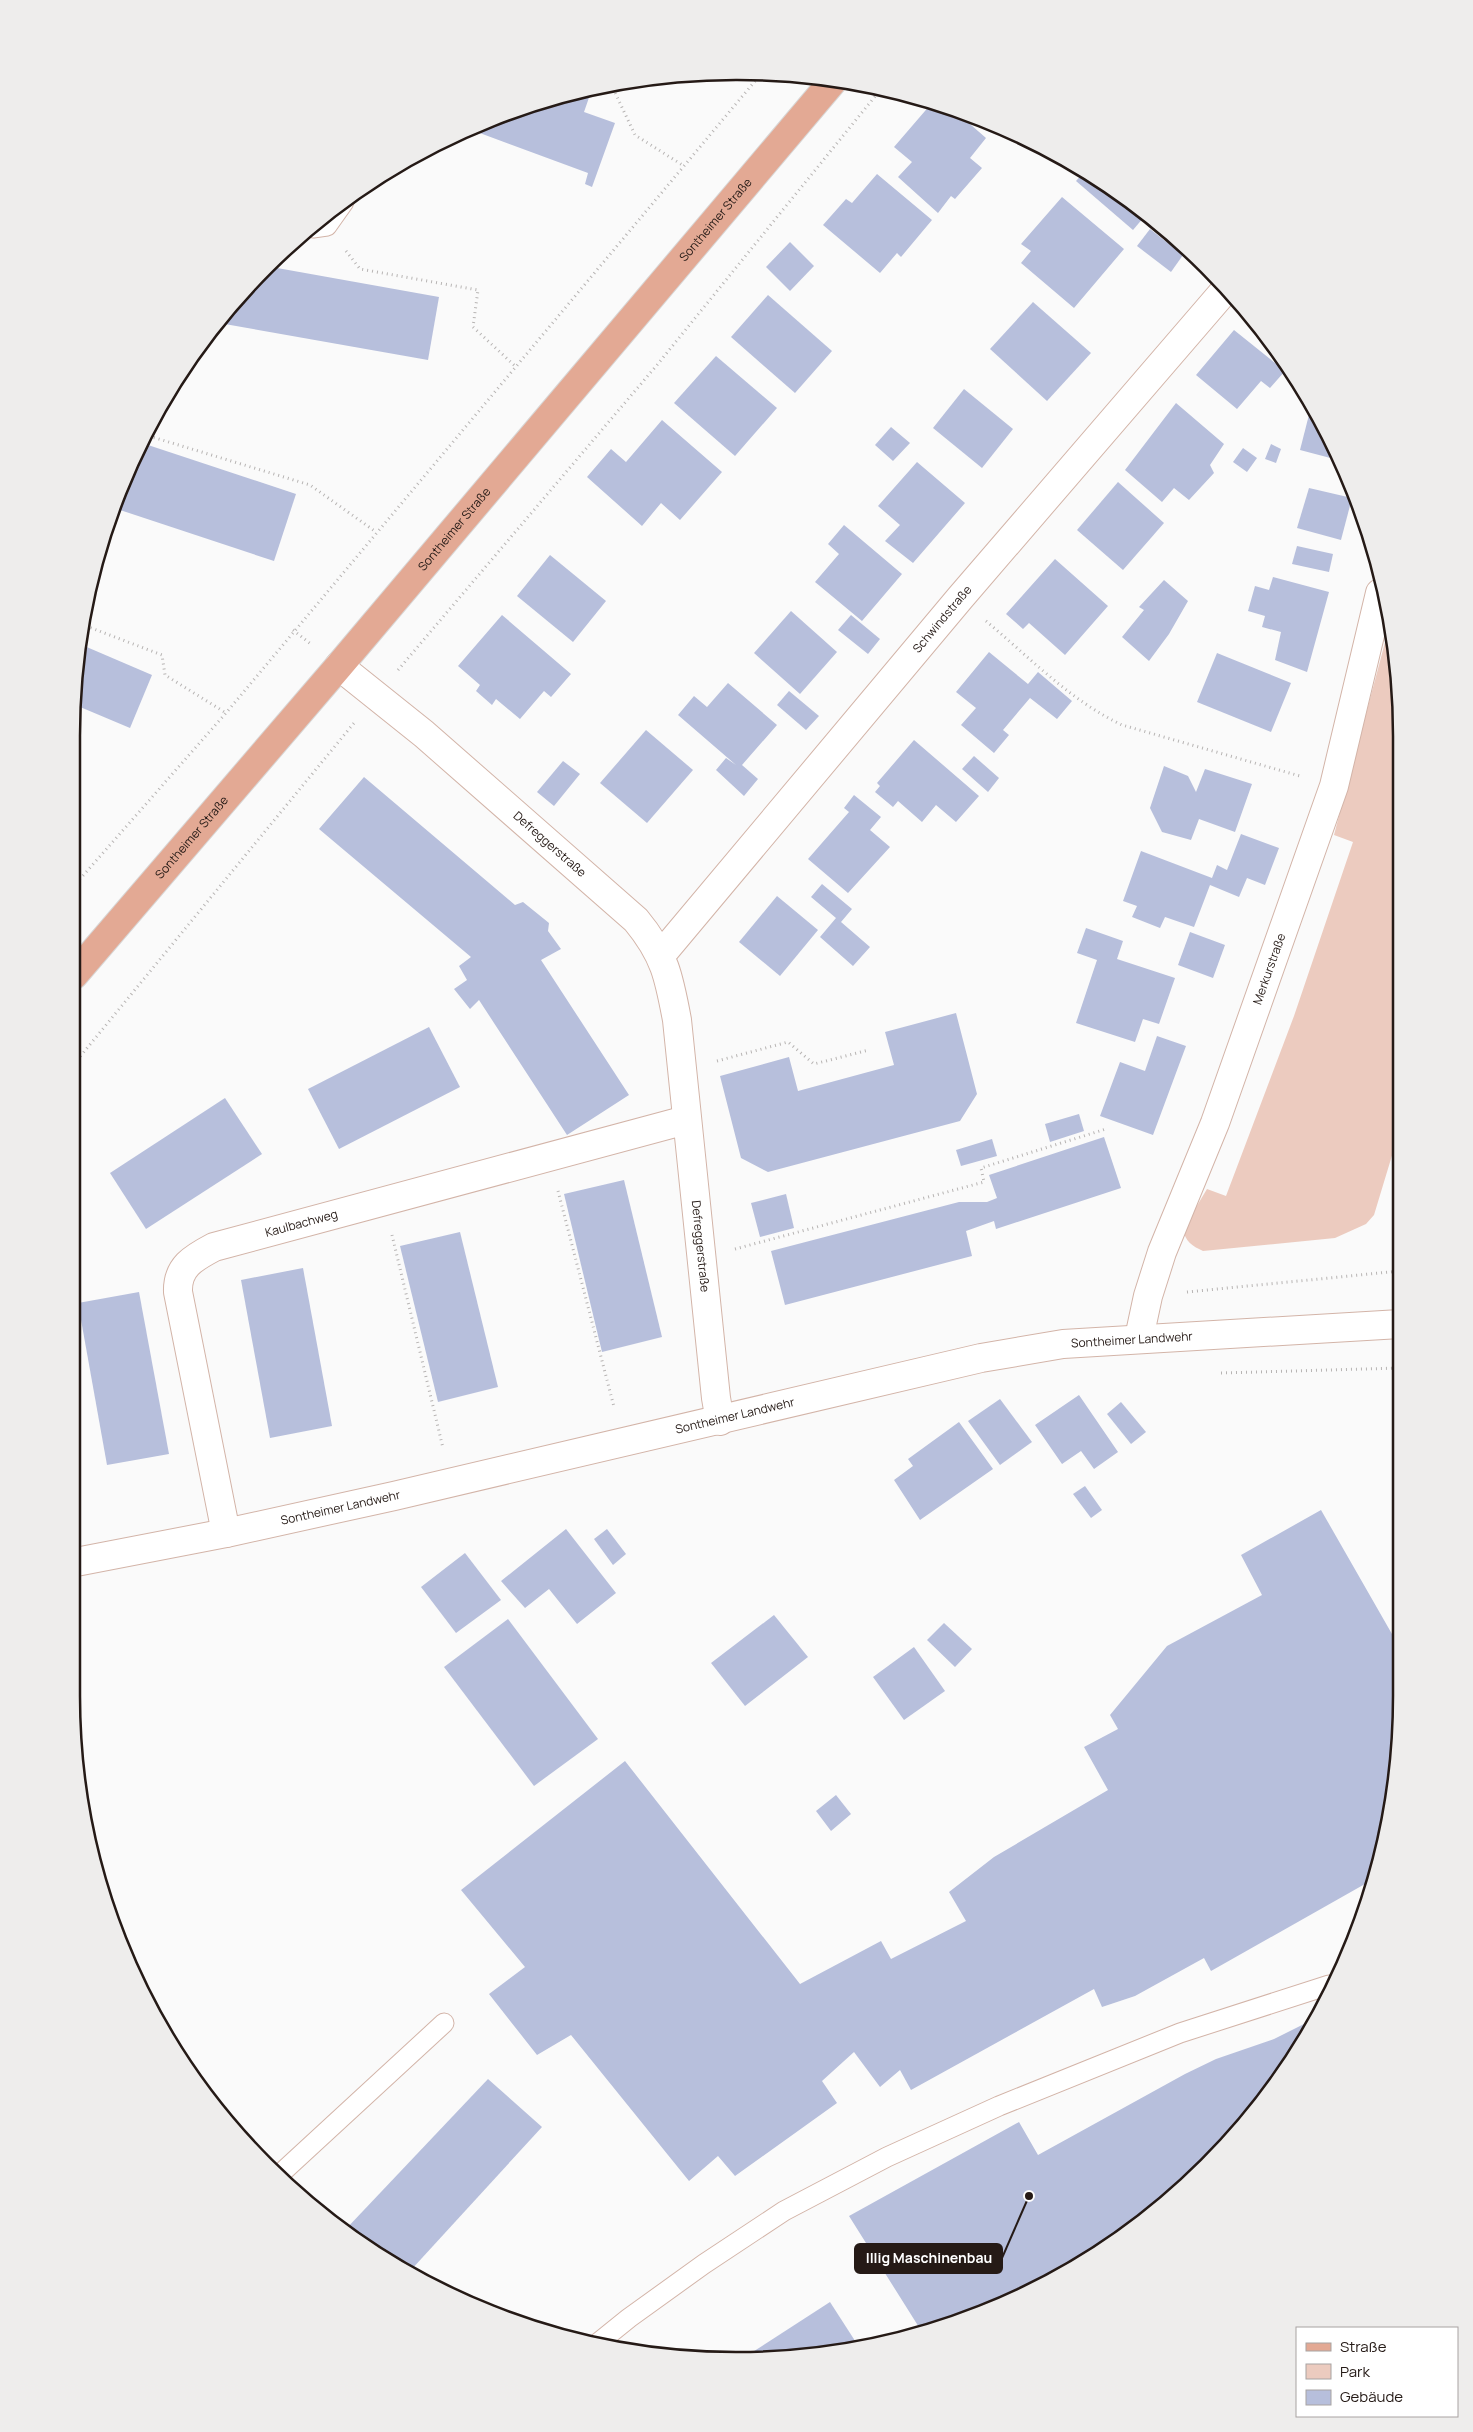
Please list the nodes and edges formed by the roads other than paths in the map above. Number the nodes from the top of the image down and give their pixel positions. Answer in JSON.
{"nodes":[{"id":1,"x":828,"y":87,"type":"edge"},
{"id":2,"x":1221,"y":294,"type":"edge"},
{"id":3,"x":1378,"y":600,"type":"edge"},
{"id":4,"x":339,"y":666,"type":"junction"},
{"id":5,"x":661,"y":955,"type":"junction"},
{"id":6,"x":80,"y":968,"type":"edge"},
{"id":7,"x":686,"y":1120,"type":"junction"},
{"id":8,"x":1393,"y":1324,"type":"edge"},
{"id":9,"x":1139,"y":1338,"type":"junction"},
{"id":10,"x":720,"y":1421,"type":"junction"},
{"id":11,"x":226,"y":1533,"type":"junction"},
{"id":12,"x":80,"y":1561,"type":"edge"},
{"id":13,"x":1325,"y":1986,"type":"edge"},
{"id":14,"x":444,"y":2023,"type":"dead end"},
{"id":15,"x":284,"y":2171,"type":"edge"},
{"id":16,"x":604,"y":2338,"type":"edge"}],
"edges":[{"from":1,"to":4,"type":"main road","name":"Sontheimer Straße"},
{"from":2,"to":5,"type":"street","name":"Schwindstraße"},
{"from":3,"to":9,"type":"street","name":"Merkurstraße"},
{"from":4,"to":5,"type":"street","name":"Defreggerstraße"},
{"from":4,"to":6,"type":"main road","name":"Sontheimer Straße"},
{"from":5,"to":7,"type":"street","name":"Defreggerstraße"},
{"from":7,"to":10,"type":"street","name":"Defreggerstraße"},
{"from":7,"to":11,"type":"street","name":"Kaulbachweg"},
{"from":8,"to":9,"type":"street","name":"Sontheimer Landwehr"},
{"from":9,"to":10,"type":"street","name":"Sontheimer Landwehr"},
{"from":10,"to":11,"type":"street","name":"Sontheimer Landwehr"},
{"from":11,"to":12,"type":"street","name":"Sontheimer Landwehr"},
{"from":13,"to":16,"type":"lane"},
{"from":14,"to":15,"type":"lane"}]}
